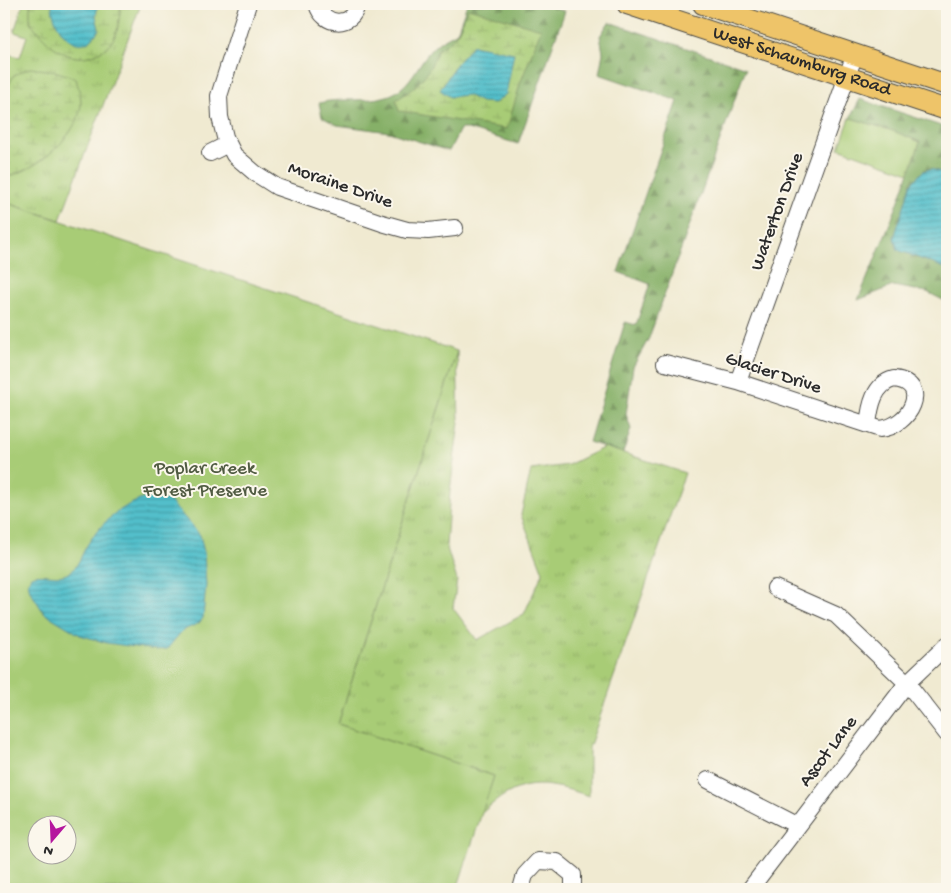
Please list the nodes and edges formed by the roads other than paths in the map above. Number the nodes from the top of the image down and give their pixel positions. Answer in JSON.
{"nodes":[{"id":1,"x":248,"y":4,"type":"edge"},
{"id":2,"x":317,"y":4,"type":"edge"},
{"id":3,"x":358,"y":4,"type":"edge"},
{"id":4,"x":627,"y":4,"type":"edge"},
{"id":5,"x":703,"y":4,"type":"edge"},
{"id":6,"x":655,"y":8,"type":"edge"},
{"id":7,"x":855,"y":54,"type":"junction"},
{"id":8,"x":847,"y":77,"type":"junction"},
{"id":9,"x":947,"y":85,"type":"edge"},
{"id":10,"x":947,"y":110,"type":"edge"},
{"id":11,"x":228,"y":144,"type":"junction"},
{"id":12,"x":210,"y":153,"type":"dead end"},
{"id":13,"x":455,"y":228,"type":"dead end"},
{"id":14,"x":665,"y":363,"type":"dead end"},
{"id":15,"x":738,"y":382,"type":"junction"},
{"id":16,"x":868,"y":425,"type":"dead end"},
{"id":17,"x":775,"y":588,"type":"dead end"},
{"id":18,"x":947,"y":645,"type":"edge"},
{"id":19,"x":906,"y":684,"type":"junction"},
{"id":20,"x":947,"y":734,"type":"edge"},
{"id":21,"x":708,"y":780,"type":"dead end"},
{"id":22,"x":798,"y":826,"type":"junction"},
{"id":23,"x":521,"y":889,"type":"edge"},
{"id":24,"x":573,"y":889,"type":"edge"},
{"id":25,"x":750,"y":889,"type":"edge"}],
"edges":[{"from":1,"to":11,"type":"street","name":"Moraine Drive"},
{"from":2,"to":3,"type":"street"},
{"from":4,"to":6,"type":"main road","name":"West Schaumburg Road"},
{"from":5,"to":7,"type":"main road","name":"West Schaumburg Road"},
{"from":6,"to":8,"type":"main road","name":"West Schaumburg Road"},
{"from":7,"to":8,"type":"street","name":"Waterton Drive"},
{"from":7,"to":9,"type":"main road","name":"West Schaumburg Road"},
{"from":8,"to":10,"type":"main road","name":"West Schaumburg Road"},
{"from":8,"to":15,"type":"street","name":"Waterton Drive"},
{"from":11,"to":12,"type":"street"},
{"from":11,"to":13,"type":"street","name":"Moraine Drive"},
{"from":14,"to":15,"type":"street","name":"Glacier Drive"},
{"from":15,"to":16,"type":"street","name":"Glacier Drive"},
{"from":17,"to":19,"type":"street"},
{"from":18,"to":19,"type":"street","name":"Ascot Lane"},
{"from":19,"to":20,"type":"street"},
{"from":19,"to":22,"type":"street","name":"Ascot Lane"},
{"from":21,"to":22,"type":"street"},
{"from":22,"to":25,"type":"street","name":"Ascot Lane"},
{"from":23,"to":24,"type":"street"}]}
